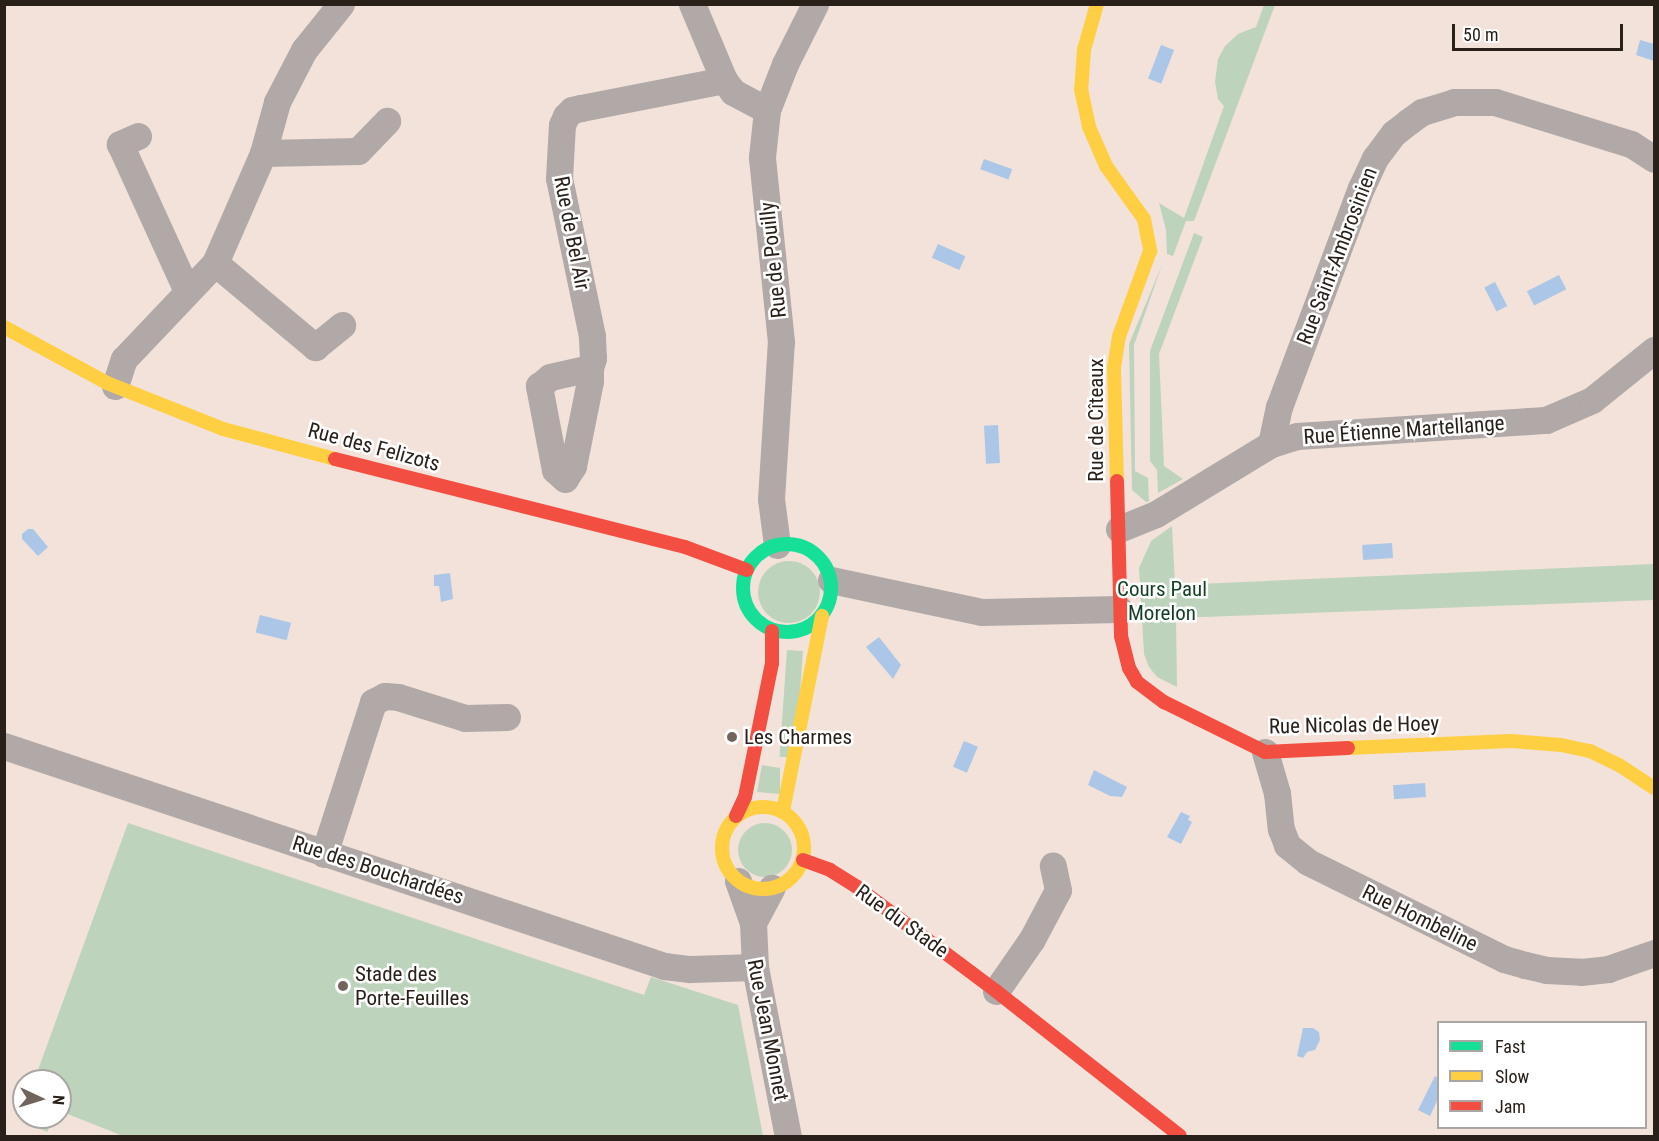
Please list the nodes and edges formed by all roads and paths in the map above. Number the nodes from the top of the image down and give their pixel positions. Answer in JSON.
{"nodes":[{"id":1,"x":341,"y":4,"type":"edge"},
{"id":2,"x":693,"y":4,"type":"edge"},
{"id":3,"x":815,"y":4,"type":"edge"},
{"id":4,"x":1097,"y":4,"type":"edge"},
{"id":5,"x":724,"y":80,"type":"junction"},
{"id":6,"x":767,"y":110,"type":"junction"},
{"id":7,"x":387,"y":121,"type":"dead end"},
{"id":8,"x":138,"y":136,"type":"dead end"},
{"id":9,"x":263,"y":153,"type":"junction"},
{"id":10,"x":1654,"y":159,"type":"edge"},
{"id":11,"x":215,"y":263,"type":"junction"},
{"id":12,"x":188,"y":291,"type":"junction"},
{"id":13,"x":342,"y":325,"type":"dead end"},
{"id":14,"x":4,"y":327,"type":"edge"},
{"id":15,"x":1654,"y":350,"type":"edge"},
{"id":16,"x":590,"y":368,"type":"junction"},
{"id":17,"x":115,"y":386,"type":"junction"},
{"id":18,"x":1271,"y":444,"type":"junction"},
{"id":19,"x":565,"y":479,"type":"junction"},
{"id":20,"x":556,"y":514,"type":"junction"},
{"id":21,"x":1119,"y":529,"type":"junction"},
{"id":22,"x":777,"y":545,"type":"junction"},
{"id":23,"x":747,"y":570,"type":"junction"},
{"id":24,"x":831,"y":580,"type":"junction"},
{"id":25,"x":1119,"y":609,"type":"junction"},
{"id":26,"x":822,"y":616,"type":"junction"},
{"id":27,"x":772,"y":631,"type":"junction"},
{"id":28,"x":507,"y":717,"type":"dead end"},
{"id":29,"x":4,"y":746,"type":"edge"},
{"id":30,"x":1265,"y":752,"type":"junction"},
{"id":31,"x":1654,"y":788,"type":"edge"},
{"id":32,"x":783,"y":811,"type":"junction"},
{"id":33,"x":736,"y":816,"type":"junction"},
{"id":34,"x":324,"y":854,"type":"junction"},
{"id":35,"x":803,"y":860,"type":"junction"},
{"id":36,"x":1053,"y":866,"type":"dead end"},
{"id":37,"x":738,"y":881,"type":"junction"},
{"id":38,"x":772,"y":888,"type":"junction"},
{"id":39,"x":753,"y":923,"type":"junction"},
{"id":40,"x":1654,"y":953,"type":"edge"},
{"id":41,"x":755,"y":967,"type":"junction"},
{"id":42,"x":996,"y":991,"type":"junction"},
{"id":43,"x":788,"y":1137,"type":"edge"},
{"id":44,"x":1180,"y":1137,"type":"edge"}],
"edges":[{"from":1,"to":9,"type":"street"},
{"from":2,"to":5,"type":"street"},
{"from":3,"to":6,"type":"street","name":"Rue de Pouilly"},
{"from":4,"to":21,"type":"street","name":"Rue de Cîteaux"},
{"from":5,"to":6,"type":"street"},
{"from":5,"to":16,"type":"street","name":"Rue de Bel Air"},
{"from":6,"to":22,"type":"street","name":"Rue de Pouilly"},
{"from":7,"to":9,"type":"street"},
{"from":8,"to":12,"type":"street"},
{"from":9,"to":11,"type":"street"},
{"from":10,"to":18,"type":"street","name":"Rue Saint-Ambrosinien"},
{"from":11,"to":12,"type":"street"},
{"from":11,"to":13,"type":"street"},
{"from":12,"to":17,"type":"street"},
{"from":14,"to":17,"type":"street","name":"Rue des Felizots"},
{"from":15,"to":18,"type":"street","name":"Rue Étienne Martellange"},
{"from":16,"to":19,"type":"street","name":"Rue de Bel Air"},
{"from":16,"to":19,"type":"street"},
{"from":17,"to":20,"type":"street","name":"Rue des Felizots"},
{"from":18,"to":21,"type":"street","name":"Rue Étienne Martellange"},
{"from":19,"to":20,"type":"street","name":"Rue de Bel Air"},
{"from":20,"to":23,"type":"street","name":"Rue des Felizots"},
{"from":21,"to":25,"type":"street","name":"Rue de Cîteaux"},
{"from":22,"to":23,"type":"street"},
{"from":22,"to":24,"type":"street"},
{"from":23,"to":27,"type":"street"},
{"from":24,"to":25,"type":"street"},
{"from":24,"to":26,"type":"street"},
{"from":25,"to":30,"type":"street","name":"Rue Nicolas de Hoey"},
{"from":26,"to":27,"type":"street"},
{"from":26,"to":32,"type":"street"},
{"from":27,"to":33,"type":"street"},
{"from":28,"to":34,"type":"street"},
{"from":29,"to":34,"type":"street","name":"Rue des Bouchardées"},
{"from":30,"to":31,"type":"street","name":"Rue Nicolas de Hoey"},
{"from":30,"to":40,"type":"street","name":"Rue Hombeline"},
{"from":32,"to":33,"type":"street"},
{"from":32,"to":35,"type":"street"},
{"from":33,"to":37,"type":"street"},
{"from":34,"to":41,"type":"street","name":"Rue des Bouchardées"},
{"from":35,"to":38,"type":"street"},
{"from":35,"to":42,"type":"street","name":"Rue du Stade"},
{"from":36,"to":42,"type":"street"},
{"from":37,"to":38,"type":"street"},
{"from":37,"to":39,"type":"street","name":"Rue Jean Monnet"},
{"from":38,"to":39,"type":"street"},
{"from":39,"to":41,"type":"street","name":"Rue Jean Monnet"},
{"from":41,"to":43,"type":"street","name":"Rue Jean Monnet"},
{"from":42,"to":44,"type":"street","name":"Rue du Stade"}]}
